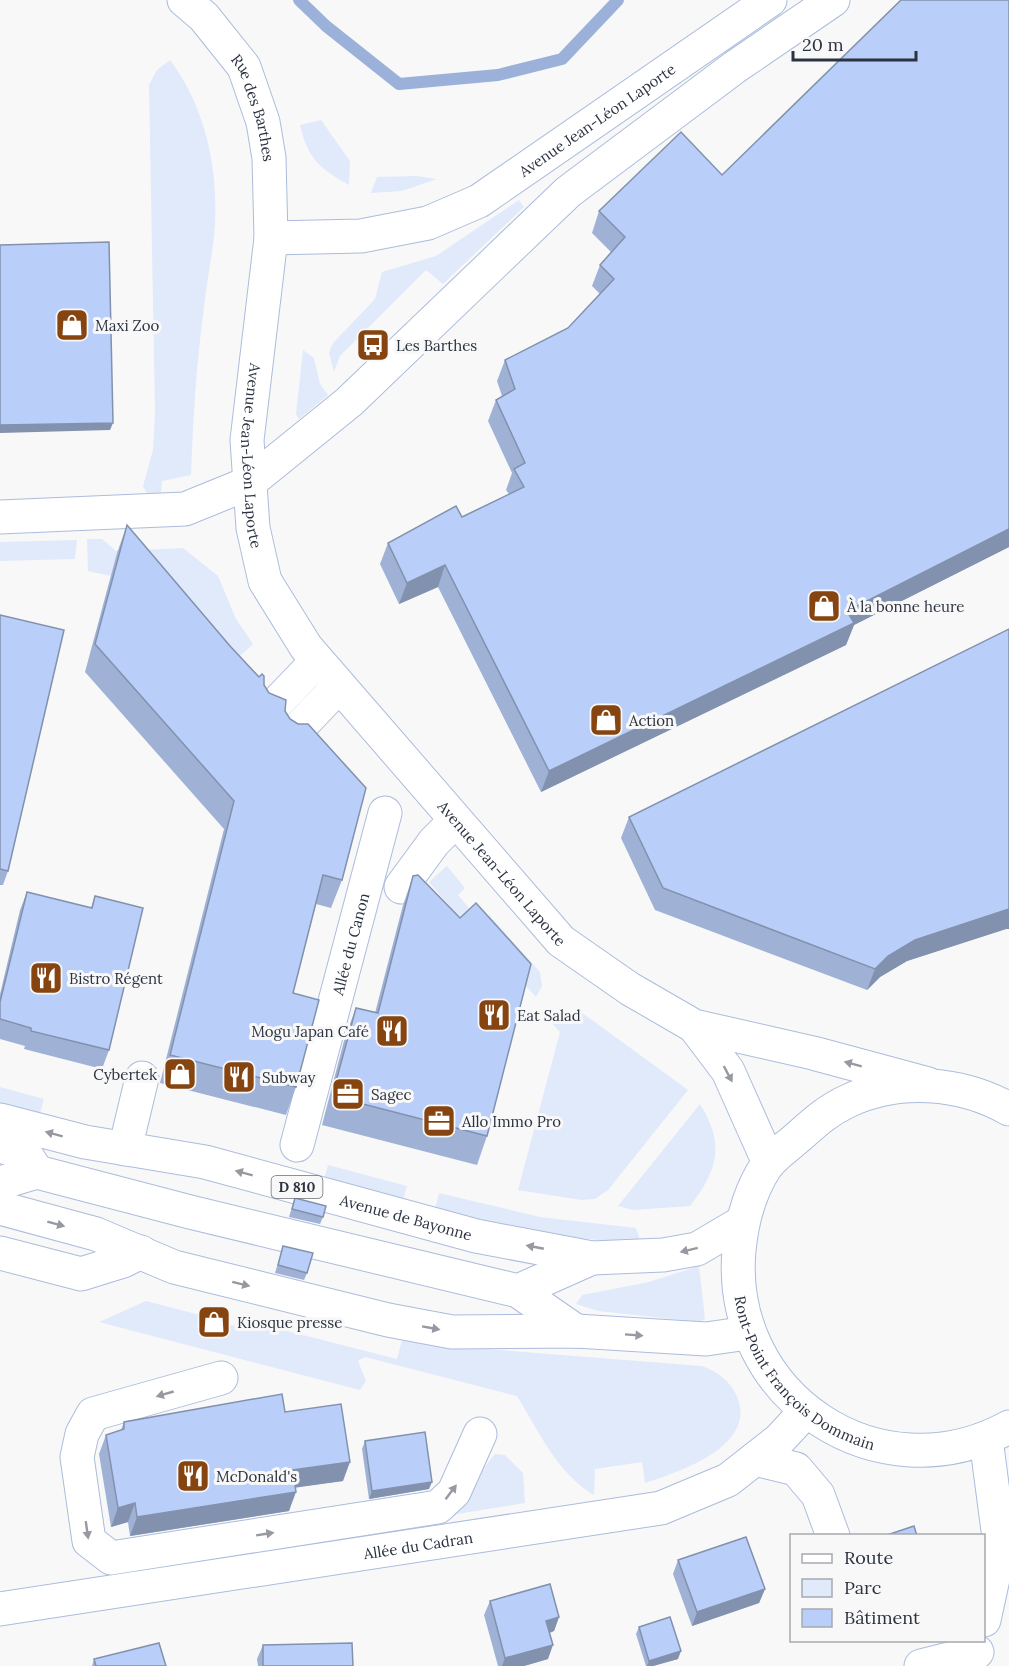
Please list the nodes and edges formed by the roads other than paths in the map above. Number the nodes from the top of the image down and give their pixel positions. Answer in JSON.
{"nodes":[{"id":1,"x":184,"y":0,"type":"edge"},
{"id":2,"x":770,"y":0,"type":"edge"},
{"id":3,"x":833,"y":0,"type":"edge"},
{"id":4,"x":272,"y":238,"type":"junction"},
{"id":5,"x":249,"y":483,"type":"junction"},
{"id":6,"x":0,"y":517,"type":"edge"},
{"id":7,"x":317,"y":661,"type":"junction"},
{"id":8,"x":339,"y":686,"type":"junction"},
{"id":9,"x":272,"y":708,"type":"edge"},
{"id":10,"x":293,"y":734,"type":"edge"},
{"id":11,"x":385,"y":813,"type":"dead end"},
{"id":12,"x":455,"y":821,"type":"junction"},
{"id":13,"x":401,"y":887,"type":"dead end"},
{"id":14,"x":694,"y":1026,"type":"junction"},
{"id":15,"x":142,"y":1078,"type":"dead end"},
{"id":16,"x":929,"y":1084,"type":"junction"},
{"id":17,"x":1009,"y":1110,"type":"edge"},
{"id":18,"x":0,"y":1120,"type":"edge"},
{"id":19,"x":297,"y":1145,"type":"dead end"},
{"id":20,"x":0,"y":1146,"type":"edge"},
{"id":21,"x":125,"y":1149,"type":"junction"},
{"id":22,"x":769,"y":1163,"type":"junction"},
{"id":23,"x":37,"y":1172,"type":"junction"},
{"id":24,"x":0,"y":1183,"type":"edge"},
{"id":25,"x":0,"y":1208,"type":"edge"},
{"id":26,"x":741,"y":1223,"type":"junction"},
{"id":27,"x":141,"y":1252,"type":"junction"},
{"id":28,"x":0,"y":1253,"type":"edge"},
{"id":29,"x":592,"y":1258,"type":"junction"},
{"id":30,"x":518,"y":1291,"type":"junction"},
{"id":31,"x":576,"y":1331,"type":"junction"},
{"id":32,"x":748,"y":1333,"type":"junction"},
{"id":33,"x":221,"y":1378,"type":"dead end"},
{"id":34,"x":806,"y":1411,"type":"junction"},
{"id":35,"x":998,"y":1433,"type":"edge"},
{"id":36,"x":480,"y":1434,"type":"dead end"},
{"id":37,"x":755,"y":1459,"type":"junction"},
{"id":38,"x":831,"y":1534,"type":"edge"},
{"id":39,"x":991,"y":1600,"type":"edge"},
{"id":40,"x":0,"y":1609,"type":"edge"},
{"id":41,"x":976,"y":1653,"type":"edge"},
{"id":42,"x":921,"y":1666,"type":"edge"}],
"edges":[{"from":1,"to":4,"type":"street","name":"Rue des Barthes"},
{"from":2,"to":4,"type":"street","name":"Avenue Jean-Léon Laporte"},
{"from":3,"to":5,"type":"street"},
{"from":4,"to":5,"type":"street","name":"Avenue Jean-Léon Laporte"},
{"from":5,"to":6,"type":"street"},
{"from":5,"to":7,"type":"street","name":"Avenue Jean-Léon Laporte"},
{"from":7,"to":8,"type":"street","name":"Avenue Jean-Léon Laporte"},
{"from":7,"to":9,"type":"street"},
{"from":8,"to":10,"type":"street"},
{"from":8,"to":12,"type":"street","name":"Avenue Jean-Léon Laporte"},
{"from":11,"to":19,"type":"street","name":"Allée du Canon"},
{"from":12,"to":13,"type":"street"},
{"from":12,"to":14,"type":"street","name":"Avenue Jean-Léon Laporte"},
{"from":16,"to":14,"type":"street","name":"Avenue Jean-Léon Laporte","one_way":true},
{"from":14,"to":22,"type":"street","name":"Avenue Jean-Léon Laporte","one_way":true},
{"from":15,"to":21,"type":"street"},
{"from":16,"to":17,"type":"street","name":"Avenue Jean-Léon Laporte"},
{"from":16,"to":22,"type":"street","name":"Ront-Point François Dommain"},
{"from":21,"to":18,"type":"street","name":"Avenue de Bayonne","number":"D 810","one_way":true},
{"from":20,"to":23,"type":"street"},
{"from":29,"to":21,"type":"street","name":"Avenue de Bayonne","number":"D 810","one_way":true},
{"from":22,"to":26,"type":"street","name":"Ront-Point François Dommain"},
{"from":23,"to":24,"type":"street"},
{"from":23,"to":30,"type":"street"},
{"from":25,"to":27,"type":"street","one_way":true},
{"from":26,"to":29,"type":"street","name":"Avenue de Bayonne","number":"D 810","one_way":true},
{"from":26,"to":32,"type":"street","name":"Ront-Point François Dommain"},
{"from":27,"to":28,"type":"street"},
{"from":27,"to":31,"type":"street","one_way":true},
{"from":29,"to":30,"type":"street"},
{"from":30,"to":31,"type":"street"},
{"from":31,"to":32,"type":"street","one_way":true},
{"from":32,"to":34,"type":"street","name":"Ront-Point François Dommain"},
{"from":33,"to":36,"type":"street","one_way":true},
{"from":34,"to":35,"type":"street","name":"Ront-Point François Dommain"},
{"from":34,"to":37,"type":"street","name":"Allée du Cadran"},
{"from":35,"to":39,"type":"street"},
{"from":37,"to":38,"type":"street"},
{"from":37,"to":40,"type":"street","name":"Allée du Cadran"},
{"from":41,"to":42,"type":"street"}]}
